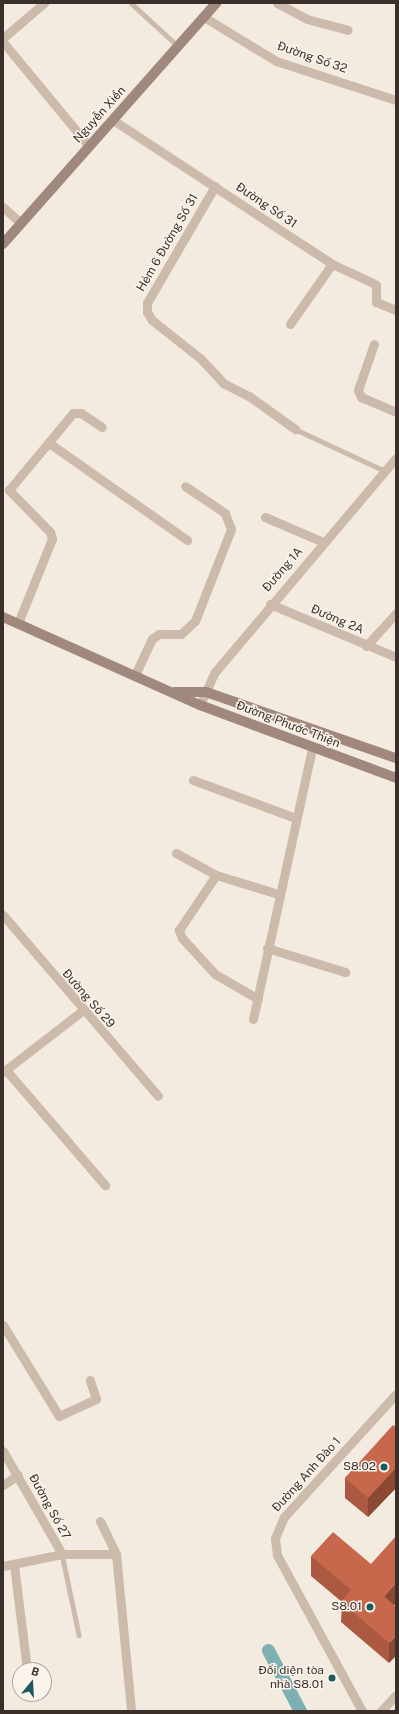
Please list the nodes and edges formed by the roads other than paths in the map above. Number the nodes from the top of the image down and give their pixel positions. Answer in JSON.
{"nodes":[{"id":1,"x":44,"y":3,"type":"edge"},
{"id":2,"x":131,"y":3,"type":"edge"},
{"id":3,"x":216,"y":3,"type":"edge"},
{"id":4,"x":277,"y":3,"type":"edge"},
{"id":5,"x":204,"y":17,"type":"junction"},
{"id":6,"x":348,"y":30,"type":"dead end"},
{"id":7,"x":3,"y":38,"type":"edge"},
{"id":8,"x":3,"y":42,"type":"edge"},
{"id":9,"x":178,"y":46,"type":"junction"},
{"id":10,"x":396,"y":100,"type":"edge"},
{"id":11,"x":113,"y":120,"type":"junction"},
{"id":12,"x":89,"y":146,"type":"junction"},
{"id":13,"x":215,"y":186,"type":"junction"},
{"id":14,"x":3,"y":207,"type":"edge"},
{"id":15,"x":21,"y":224,"type":"junction"},
{"id":16,"x":3,"y":244,"type":"edge"},
{"id":17,"x":332,"y":264,"type":"junction"},
{"id":18,"x":396,"y":310,"type":"edge"},
{"id":19,"x":290,"y":324,"type":"dead end"},
{"id":20,"x":374,"y":344,"type":"dead end"},
{"id":21,"x":396,"y":412,"type":"edge"},
{"id":22,"x":102,"y":427,"type":"dead end"},
{"id":23,"x":295,"y":429,"type":"joint"},
{"id":24,"x":49,"y":443,"type":"junction"},
{"id":25,"x":396,"y":458,"type":"edge"},
{"id":26,"x":385,"y":471,"type":"junction"},
{"id":27,"x":185,"y":486,"type":"dead end"},
{"id":28,"x":6,"y":488,"type":"edge"},
{"id":29,"x":265,"y":517,"type":"dead end"},
{"id":30,"x":188,"y":540,"type":"dead end"},
{"id":31,"x":323,"y":542,"type":"junction"},
{"id":32,"x":270,"y":604,"type":"junction"},
{"id":33,"x":396,"y":613,"type":"edge"},
{"id":34,"x":3,"y":617,"type":"edge"},
{"id":35,"x":18,"y":623,"type":"junction"},
{"id":36,"x":366,"y":646,"type":"junction"},
{"id":37,"x":396,"y":657,"type":"edge"},
{"id":38,"x":135,"y":675,"type":"junction"},
{"id":39,"x":173,"y":692,"type":"junction"},
{"id":40,"x":206,"y":692,"type":"junction"},
{"id":41,"x":200,"y":706,"type":"junction"},
{"id":42,"x":312,"y":749,"type":"junction"},
{"id":43,"x":396,"y":758,"type":"edge"},
{"id":44,"x":396,"y":778,"type":"edge"},
{"id":45,"x":193,"y":780,"type":"dead end"},
{"id":46,"x":296,"y":818,"type":"junction"},
{"id":47,"x":176,"y":853,"type":"dead end"},
{"id":48,"x":216,"y":875,"type":"junction"},
{"id":49,"x":278,"y":894,"type":"junction"},
{"id":50,"x":3,"y":915,"type":"edge"},
{"id":51,"x":266,"y":948,"type":"junction"},
{"id":52,"x":345,"y":972,"type":"dead end"},
{"id":53,"x":258,"y":999,"type":"junction"},
{"id":54,"x":82,"y":1011,"type":"junction"},
{"id":55,"x":253,"y":1019,"type":"dead end"},
{"id":56,"x":4,"y":1071,"type":"edge"},
{"id":57,"x":158,"y":1096,"type":"dead end"},
{"id":58,"x":105,"y":1185,"type":"dead end"},
{"id":59,"x":3,"y":1325,"type":"edge"},
{"id":60,"x":90,"y":1380,"type":"dead end"},
{"id":61,"x":396,"y":1394,"type":"edge"},
{"id":62,"x":3,"y":1451,"type":"edge"},
{"id":63,"x":18,"y":1475,"type":"junction"},
{"id":64,"x":3,"y":1484,"type":"edge"},
{"id":65,"x":100,"y":1521,"type":"dead end"},
{"id":66,"x":62,"y":1554,"type":"junction"},
{"id":67,"x":116,"y":1554,"type":"junction"},
{"id":68,"x":14,"y":1565,"type":"junction"},
{"id":69,"x":3,"y":1566,"type":"edge"},
{"id":70,"x":79,"y":1635,"type":"dead end"},
{"id":71,"x":26,"y":1662,"type":"edge"},
{"id":72,"x":396,"y":1695,"type":"edge"},
{"id":73,"x":131,"y":1711,"type":"edge"},
{"id":74,"x":362,"y":1711,"type":"edge"},
{"id":75,"x":381,"y":1711,"type":"edge"}],
"edges":[{"from":1,"to":7,"type":"street"},
{"from":2,"to":9,"type":"lane"},
{"from":3,"to":5,"type":"street","name":"Nguyễn Xiển"},
{"from":4,"to":6,"type":"street"},
{"from":5,"to":9,"type":"street","name":"Nguyễn Xiển"},
{"from":5,"to":10,"type":"street","name":"Đường Số 32"},
{"from":8,"to":12,"type":"street"},
{"from":9,"to":11,"type":"street","name":"Nguyễn Xiển"},
{"from":11,"to":12,"type":"street","name":"Nguyễn Xiển"},
{"from":11,"to":13,"type":"street","name":"Đường Số 31"},
{"from":12,"to":15,"type":"street","name":"Nguyễn Xiển"},
{"from":13,"to":17,"type":"street","name":"Đường Số 31"},
{"from":13,"to":23,"type":"street","name":"Hẻm 6 Đường Số 31"},
{"from":14,"to":15,"type":"street"},
{"from":15,"to":16,"type":"street","name":"Nguyễn Xiển"},
{"from":17,"to":18,"type":"street","name":"Đường Số 31"},
{"from":17,"to":19,"type":"street"},
{"from":20,"to":21,"type":"street"},
{"from":22,"to":24,"type":"street"},
{"from":23,"to":26,"type":"lane","name":"Hẻm 6 Đường Số 31"},
{"from":24,"to":28,"type":"street"},
{"from":24,"to":30,"type":"street"},
{"from":25,"to":26,"type":"street","name":"Đường 1A"},
{"from":26,"to":31,"type":"street","name":"Đường 1A"},
{"from":27,"to":38,"type":"street"},
{"from":28,"to":35,"type":"street"},
{"from":29,"to":31,"type":"street"},
{"from":31,"to":32,"type":"street","name":"Đường 1A"},
{"from":32,"to":36,"type":"street","name":"Đường 2A"},
{"from":32,"to":40,"type":"street","name":"Đường 1A"},
{"from":33,"to":36,"type":"street"},
{"from":34,"to":35,"type":"street","name":"Đường Phước Thiện"},
{"from":35,"to":38,"type":"street","name":"Đường Phước Thiện"},
{"from":36,"to":37,"type":"street","name":"Đường 2A"},
{"from":38,"to":39,"type":"street","name":"Đường Phước Thiện"},
{"from":39,"to":40,"type":"street","name":"Đường Phước Thiện"},
{"from":39,"to":41,"type":"street","name":"Đường Phước Thiện"},
{"from":40,"to":41,"type":"street","name":"Đường 1A"},
{"from":40,"to":43,"type":"street","name":"Đường Phước Thiện"},
{"from":41,"to":42,"type":"street","name":"Đường Phước Thiện"},
{"from":42,"to":44,"type":"street","name":"Đường Phước Thiện"},
{"from":42,"to":46,"type":"street"},
{"from":45,"to":46,"type":"street"},
{"from":46,"to":49,"type":"street"},
{"from":47,"to":48,"type":"street"},
{"from":48,"to":49,"type":"street"},
{"from":48,"to":53,"type":"street"},
{"from":49,"to":51,"type":"street"},
{"from":50,"to":54,"type":"street","name":"Đường Số 29"},
{"from":51,"to":52,"type":"street"},
{"from":51,"to":53,"type":"street"},
{"from":53,"to":55,"type":"street"},
{"from":54,"to":56,"type":"street"},
{"from":54,"to":57,"type":"street","name":"Đường Số 29"},
{"from":56,"to":58,"type":"street"},
{"from":59,"to":60,"type":"street"},
{"from":61,"to":74,"type":"street","name":"Đường Anh Đào 1"},
{"from":62,"to":63,"type":"street","name":"Đường Số 27"},
{"from":63,"to":64,"type":"street"},
{"from":63,"to":66,"type":"street","name":"Đường Số 27"},
{"from":65,"to":67,"type":"street"},
{"from":66,"to":67,"type":"street"},
{"from":66,"to":68,"type":"street","name":"Đường Số 27"},
{"from":66,"to":70,"type":"lane"},
{"from":67,"to":73,"type":"street"},
{"from":68,"to":69,"type":"street","name":"Đường Số 27"},
{"from":68,"to":71,"type":"street"},
{"from":72,"to":75,"type":"street"}]}
